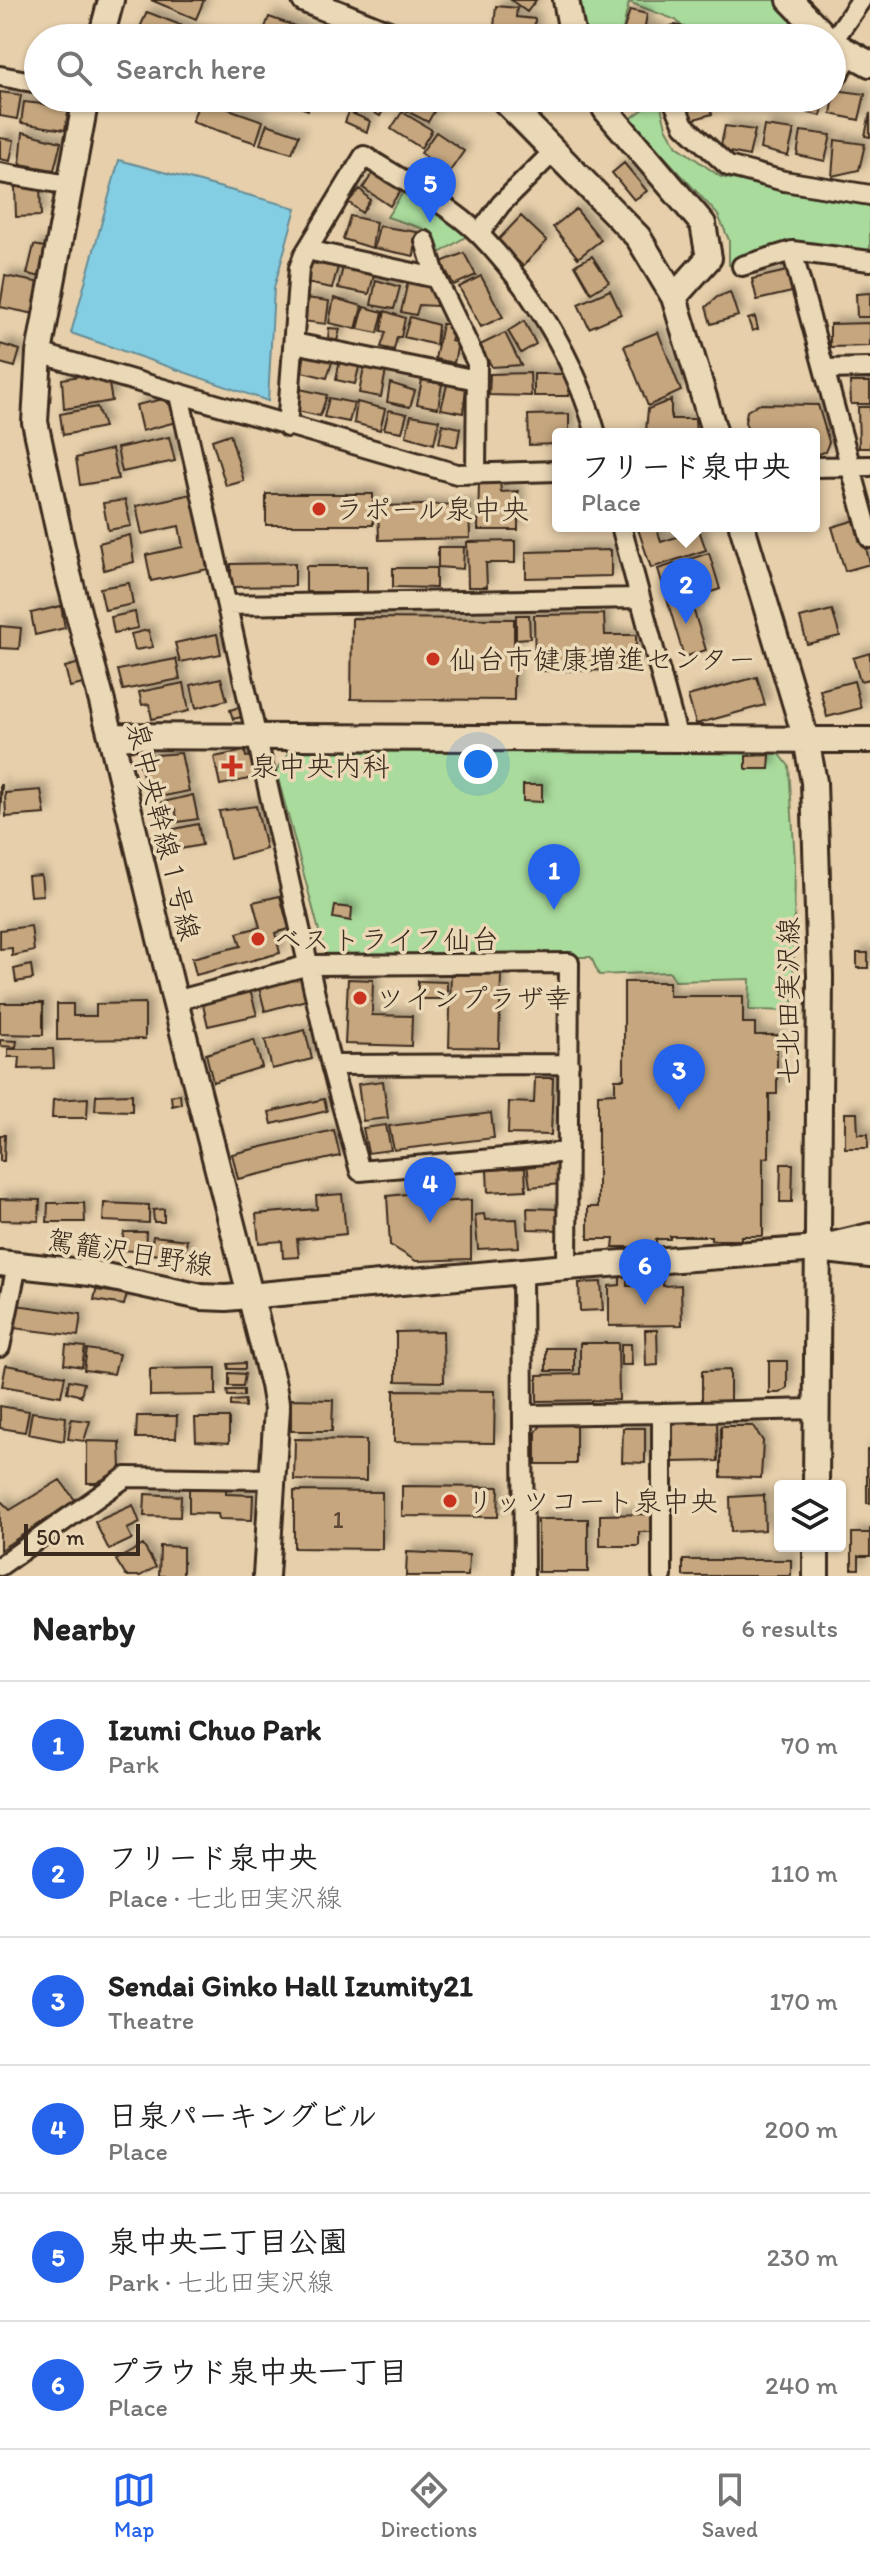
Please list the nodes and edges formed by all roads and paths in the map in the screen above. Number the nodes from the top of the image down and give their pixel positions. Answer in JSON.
{"nodes":[{"id":1,"x":111,"y":0,"type":"edge"},
{"id":2,"x":305,"y":0,"type":"edge"},
{"id":3,"x":566,"y":0,"type":"edge"},
{"id":4,"x":790,"y":0,"type":"edge"},
{"id":5,"x":861,"y":0,"type":"edge"},
{"id":6,"x":105,"y":24,"type":"edge"},
{"id":7,"x":364,"y":24,"type":"edge"},
{"id":8,"x":570,"y":24,"type":"edge"},
{"id":9,"x":813,"y":24,"type":"edge"},
{"id":10,"x":846,"y":51,"type":"edge"},
{"id":11,"x":0,"y":76,"type":"edge"},
{"id":12,"x":24,"y":80,"type":"edge"},
{"id":13,"x":83,"y":112,"type":"edge"},
{"id":14,"x":516,"y":112,"type":"edge"},
{"id":15,"x":608,"y":112,"type":"edge"},
{"id":16,"x":678,"y":112,"type":"edge"},
{"id":17,"x":554,"y":151,"type":"junction"},
{"id":18,"x":0,"y":173,"type":"edge"},
{"id":19,"x":69,"y":185,"type":"junction"},
{"id":20,"x":870,"y":195,"type":"edge"},
{"id":21,"x":479,"y":234,"type":"junction"},
{"id":22,"x":425,"y":241,"type":"dead end"},
{"id":23,"x":307,"y":250,"type":"junction"},
{"id":24,"x":792,"y":251,"type":"junction"},
{"id":25,"x":870,"y":261,"type":"edge"},
{"id":26,"x":742,"y":266,"type":"dead end"},
{"id":27,"x":436,"y":278,"type":"junction"},
{"id":28,"x":674,"y":297,"type":"junction"},
{"id":29,"x":294,"y":343,"type":"junction"},
{"id":30,"x":39,"y":353,"type":"junction"},
{"id":31,"x":870,"y":368,"type":"edge"},
{"id":32,"x":824,"y":369,"type":"junction"},
{"id":33,"x":477,"y":380,"type":"junction"},
{"id":34,"x":179,"y":395,"type":"junction"},
{"id":35,"x":287,"y":427,"type":"junction"},
{"id":36,"x":594,"y":428,"type":"edge"},
{"id":37,"x":713,"y":428,"type":"edge"},
{"id":38,"x":850,"y":466,"type":"junction"},
{"id":39,"x":870,"y":466,"type":"edge"},
{"id":40,"x":820,"y":467,"type":"edge"},
{"id":41,"x":552,"y":471,"type":"edge"},
{"id":42,"x":476,"y":473,"type":"junction"},
{"id":43,"x":623,"y":532,"type":"edge"},
{"id":44,"x":744,"y":532,"type":"edge"},
{"id":45,"x":870,"y":538,"type":"edge"},
{"id":46,"x":640,"y":598,"type":"junction"},
{"id":47,"x":227,"y":605,"type":"junction"},
{"id":48,"x":111,"y":736,"type":"junction"},
{"id":49,"x":257,"y":737,"type":"junction"},
{"id":50,"x":678,"y":739,"type":"junction"},
{"id":51,"x":806,"y":739,"type":"junction"},
{"id":52,"x":870,"y":740,"type":"edge"},
{"id":53,"x":309,"y":965,"type":"junction"},
{"id":54,"x":175,"y":1001,"type":"junction"},
{"id":55,"x":569,"y":1064,"type":"junction"},
{"id":56,"x":331,"y":1065,"type":"junction"},
{"id":57,"x":568,"y":1152,"type":"junction"},
{"id":58,"x":870,"y":1236,"type":"edge"},
{"id":59,"x":818,"y":1249,"type":"junction"},
{"id":60,"x":870,"y":1255,"type":"edge"},
{"id":61,"x":8,"y":1264,"type":"edge"},
{"id":62,"x":567,"y":1267,"type":"junction"},
{"id":63,"x":522,"y":1271,"type":"junction"},
{"id":64,"x":250,"y":1297,"type":"junction"},
{"id":65,"x":0,"y":1347,"type":"edge"},
{"id":66,"x":815,"y":1409,"type":"junction"},
{"id":67,"x":662,"y":1413,"type":"junction"},
{"id":68,"x":523,"y":1415,"type":"junction"},
{"id":69,"x":273,"y":1479,"type":"junction"},
{"id":70,"x":816,"y":1480,"type":"edge"},
{"id":71,"x":816,"y":1552,"type":"edge"},
{"id":72,"x":0,"y":1566,"type":"edge"},
{"id":73,"x":266,"y":1576,"type":"edge"},
{"id":74,"x":524,"y":1576,"type":"edge"},
{"id":75,"x":662,"y":1576,"type":"edge"},
{"id":76,"x":816,"y":1576,"type":"edge"}],
"edges":[{"from":1,"to":6,"type":"street"},
{"from":2,"to":7,"type":"street"},
{"from":3,"to":8,"type":"street"},
{"from":4,"to":9,"type":"street"},
{"from":5,"to":10,"type":"street"},
{"from":11,"to":12,"type":"street"},
{"from":13,"to":19,"type":"street","name":"泉中央幹線１号線"},
{"from":14,"to":17,"type":"street"},
{"from":15,"to":28,"type":"street"},
{"from":16,"to":20,"type":"street"},
{"from":17,"to":21,"type":"street"},
{"from":17,"to":28,"type":"street"},
{"from":18,"to":19,"type":"street"},
{"from":19,"to":30,"type":"street","name":"泉中央幹線１号線"},
{"from":21,"to":23,"type":"street"},
{"from":21,"to":36,"type":"street"},
{"from":22,"to":27,"type":"street"},
{"from":23,"to":27,"type":"street"},
{"from":23,"to":29,"type":"street"},
{"from":24,"to":25,"type":"street"},
{"from":24,"to":26,"type":"street"},
{"from":24,"to":32,"type":"street"},
{"from":27,"to":33,"type":"street"},
{"from":28,"to":37,"type":"street"},
{"from":29,"to":33,"type":"street"},
{"from":29,"to":35,"type":"street"},
{"from":30,"to":34,"type":"street"},
{"from":30,"to":48,"type":"street","name":"泉中央幹線１号線"},
{"from":31,"to":32,"type":"street"},
{"from":32,"to":38,"type":"street"},
{"from":33,"to":42,"type":"street"},
{"from":34,"to":35,"type":"street"},
{"from":34,"to":47,"type":"street"},
{"from":35,"to":42,"type":"street"},
{"from":38,"to":39,"type":"street"},
{"from":38,"to":40,"type":"street"},
{"from":38,"to":45,"type":"street"},
{"from":41,"to":42,"type":"street"},
{"from":43,"to":46,"type":"street"},
{"from":44,"to":51,"type":"street","name":"七北田実沢線"},
{"from":46,"to":47,"type":"street"},
{"from":46,"to":50,"type":"street"},
{"from":47,"to":49,"type":"street"},
{"from":48,"to":49,"type":"street"},
{"from":48,"to":54,"type":"street","name":"泉中央幹線１号線"},
{"from":49,"to":50,"type":"street"},
{"from":49,"to":53,"type":"street"},
{"from":50,"to":51,"type":"street"},
{"from":51,"to":52,"type":"street"},
{"from":51,"to":59,"type":"street","name":"七北田実沢線"},
{"from":53,"to":54,"type":"street"},
{"from":53,"to":55,"type":"street"},
{"from":53,"to":56,"type":"street"},
{"from":54,"to":64,"type":"street","name":"泉中央幹線１号線"},
{"from":55,"to":56,"type":"street"},
{"from":55,"to":57,"type":"street"},
{"from":56,"to":57,"type":"street"},
{"from":57,"to":62,"type":"street"},
{"from":58,"to":59,"type":"street"},
{"from":59,"to":60,"type":"street"},
{"from":59,"to":62,"type":"street","name":"駕籠沢日野線"},
{"from":59,"to":66,"type":"street","name":"七北田実沢線"},
{"from":61,"to":64,"type":"street","name":"駕籠沢日野線"},
{"from":61,"to":65,"type":"street"},
{"from":62,"to":63,"type":"street","name":"駕籠沢日野線"},
{"from":63,"to":64,"type":"street","name":"駕籠沢日野線"},
{"from":63,"to":68,"type":"street"},
{"from":64,"to":69,"type":"street","name":"泉中央幹線１号線"},
{"from":66,"to":67,"type":"street"},
{"from":66,"to":70,"type":"street","name":"七北田実沢線"},
{"from":67,"to":68,"type":"street"},
{"from":67,"to":75,"type":"street"},
{"from":68,"to":74,"type":"street"},
{"from":69,"to":72,"type":"street"},
{"from":69,"to":73,"type":"street","name":"泉中央幹線１号線"},
{"from":71,"to":76,"type":"street"}]}
